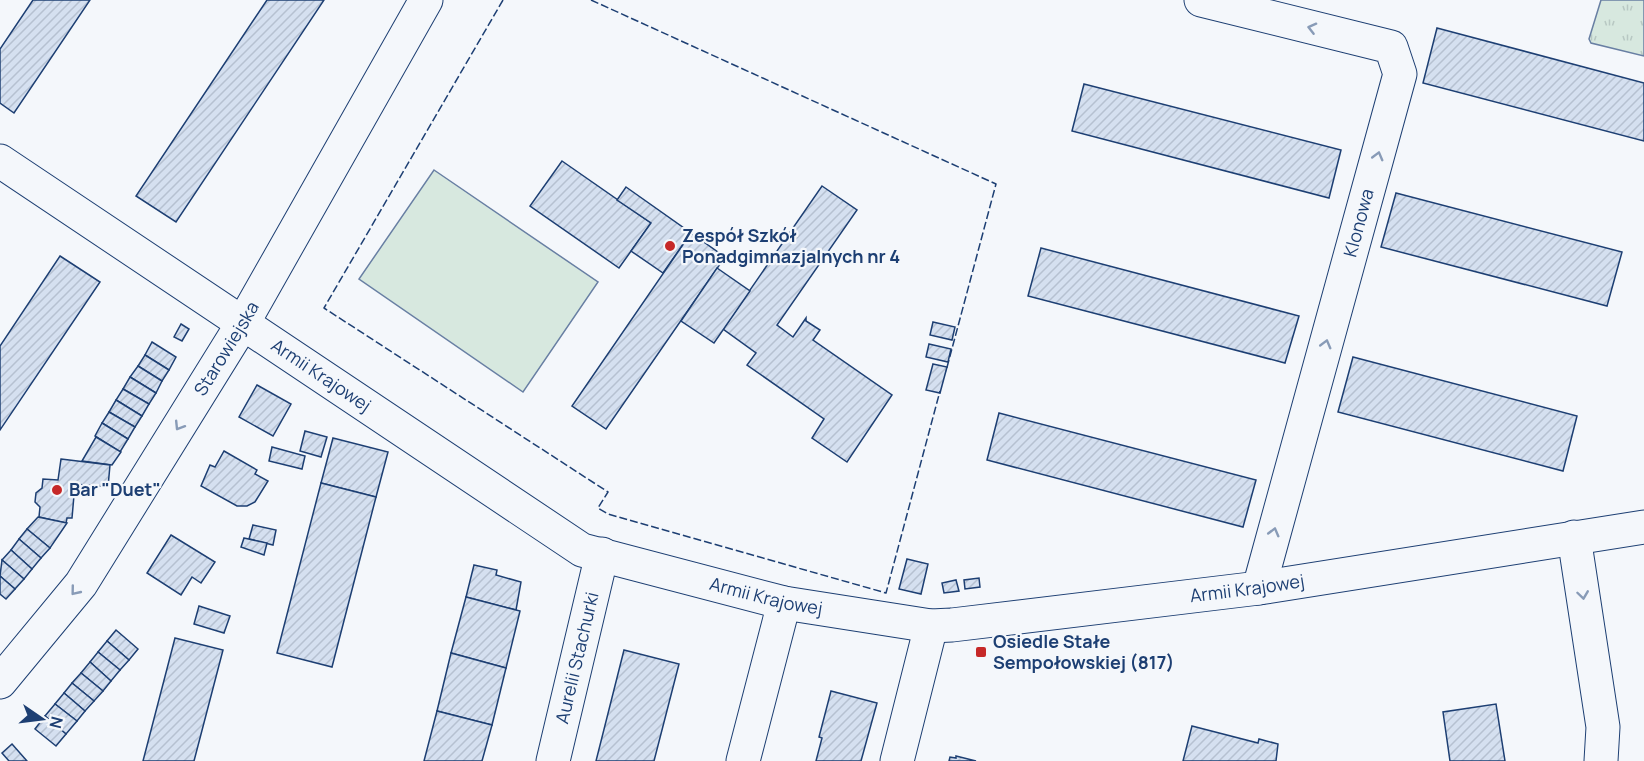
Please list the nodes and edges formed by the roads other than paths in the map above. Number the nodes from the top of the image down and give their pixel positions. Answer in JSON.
{"nodes":[{"id":1,"x":426,"y":0,"type":"edge"},
{"id":2,"x":1201,"y":0,"type":"edge"},
{"id":3,"x":0,"y":161,"type":"edge"},
{"id":4,"x":243,"y":323,"type":"junction"},
{"id":5,"x":1644,"y":527,"type":"edge"},
{"id":6,"x":1574,"y":537,"type":"junction"},
{"id":7,"x":602,"y":554,"type":"junction"},
{"id":8,"x":1259,"y":588,"type":"junction"},
{"id":9,"x":784,"y":603,"type":"junction"},
{"id":10,"x":931,"y":626,"type":"junction"},
{"id":11,"x":0,"y":682,"type":"edge"},
{"id":12,"x":553,"y":761,"type":"edge"},
{"id":13,"x":743,"y":761,"type":"edge"},
{"id":14,"x":897,"y":761,"type":"edge"},
{"id":15,"x":1601,"y":761,"type":"edge"}],
"edges":[{"from":1,"to":4,"type":"street","name":"Starowiejska"},
{"from":8,"to":2,"type":"street","name":"Klonowa","one_way":true},
{"from":3,"to":4,"type":"street","name":"Armii Krajowej"},
{"from":4,"to":7,"type":"street","name":"Armii Krajowej"},
{"from":4,"to":11,"type":"street","name":"Starowiejska","one_way":true},
{"from":5,"to":6,"type":"street","name":"Armii Krajowej"},
{"from":6,"to":8,"type":"street","name":"Armii Krajowej"},
{"from":6,"to":15,"type":"street","one_way":true},
{"from":7,"to":9,"type":"street","name":"Armii Krajowej"},
{"from":7,"to":12,"type":"street","name":"Aurelii Stachurki"},
{"from":8,"to":10,"type":"street","name":"Armii Krajowej"},
{"from":9,"to":10,"type":"street","name":"Armii Krajowej"},
{"from":9,"to":13,"type":"street"},
{"from":10,"to":14,"type":"street"}]}
